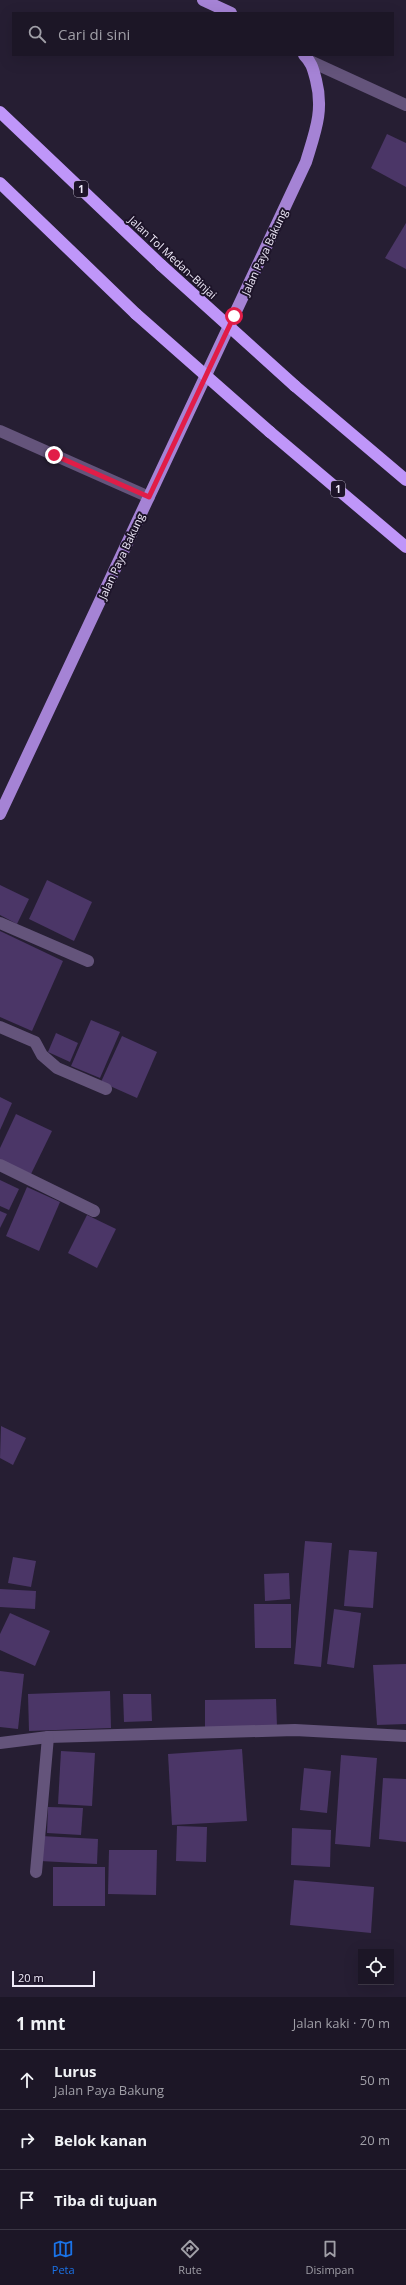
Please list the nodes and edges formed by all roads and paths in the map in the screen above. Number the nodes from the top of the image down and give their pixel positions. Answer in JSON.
{"nodes":[{"id":1,"x":203,"y":0,"type":"edge"},
{"id":2,"x":229,"y":12,"type":"edge"},
{"id":3,"x":308,"y":58,"type":"edge"},
{"id":4,"x":406,"y":105,"type":"edge"},
{"id":5,"x":0,"y":112,"type":"edge"},
{"id":6,"x":0,"y":183,"type":"edge"},
{"id":7,"x":0,"y":431,"type":"edge"},
{"id":8,"x":406,"y":480,"type":"edge"},
{"id":9,"x":149,"y":497,"type":"junction"},
{"id":10,"x":406,"y":547,"type":"edge"},
{"id":11,"x":0,"y":814,"type":"edge"},
{"id":12,"x":0,"y":923,"type":"edge"},
{"id":13,"x":88,"y":961,"type":"dead end"},
{"id":14,"x":0,"y":1027,"type":"edge"},
{"id":15,"x":106,"y":1089,"type":"dead end"},
{"id":16,"x":0,"y":1165,"type":"edge"},
{"id":17,"x":94,"y":1211,"type":"dead end"},
{"id":18,"x":406,"y":1736,"type":"edge"},
{"id":19,"x":48,"y":1737,"type":"junction"},
{"id":20,"x":0,"y":1743,"type":"edge"},
{"id":21,"x":36,"y":1872,"type":"dead end"}],
"edges":[{"from":1,"to":2,"type":"main road"},
{"from":3,"to":4,"type":"street"},
{"from":3,"to":9,"type":"main road","name":"Jalan Paya Bakung"},
{"from":5,"to":8,"type":"highway","name":"Jalan Tol Medan–Binjai","number":"1","bridge":true},
{"from":6,"to":10,"type":"highway","number":"1","bridge":true},
{"from":7,"to":9,"type":"street"},
{"from":9,"to":11,"type":"main road","name":"Jalan Paya Bakung"},
{"from":12,"to":13,"type":"street"},
{"from":14,"to":15,"type":"street"},
{"from":16,"to":17,"type":"street"},
{"from":18,"to":19,"type":"street"},
{"from":19,"to":20,"type":"street"},
{"from":19,"to":21,"type":"street"}]}
